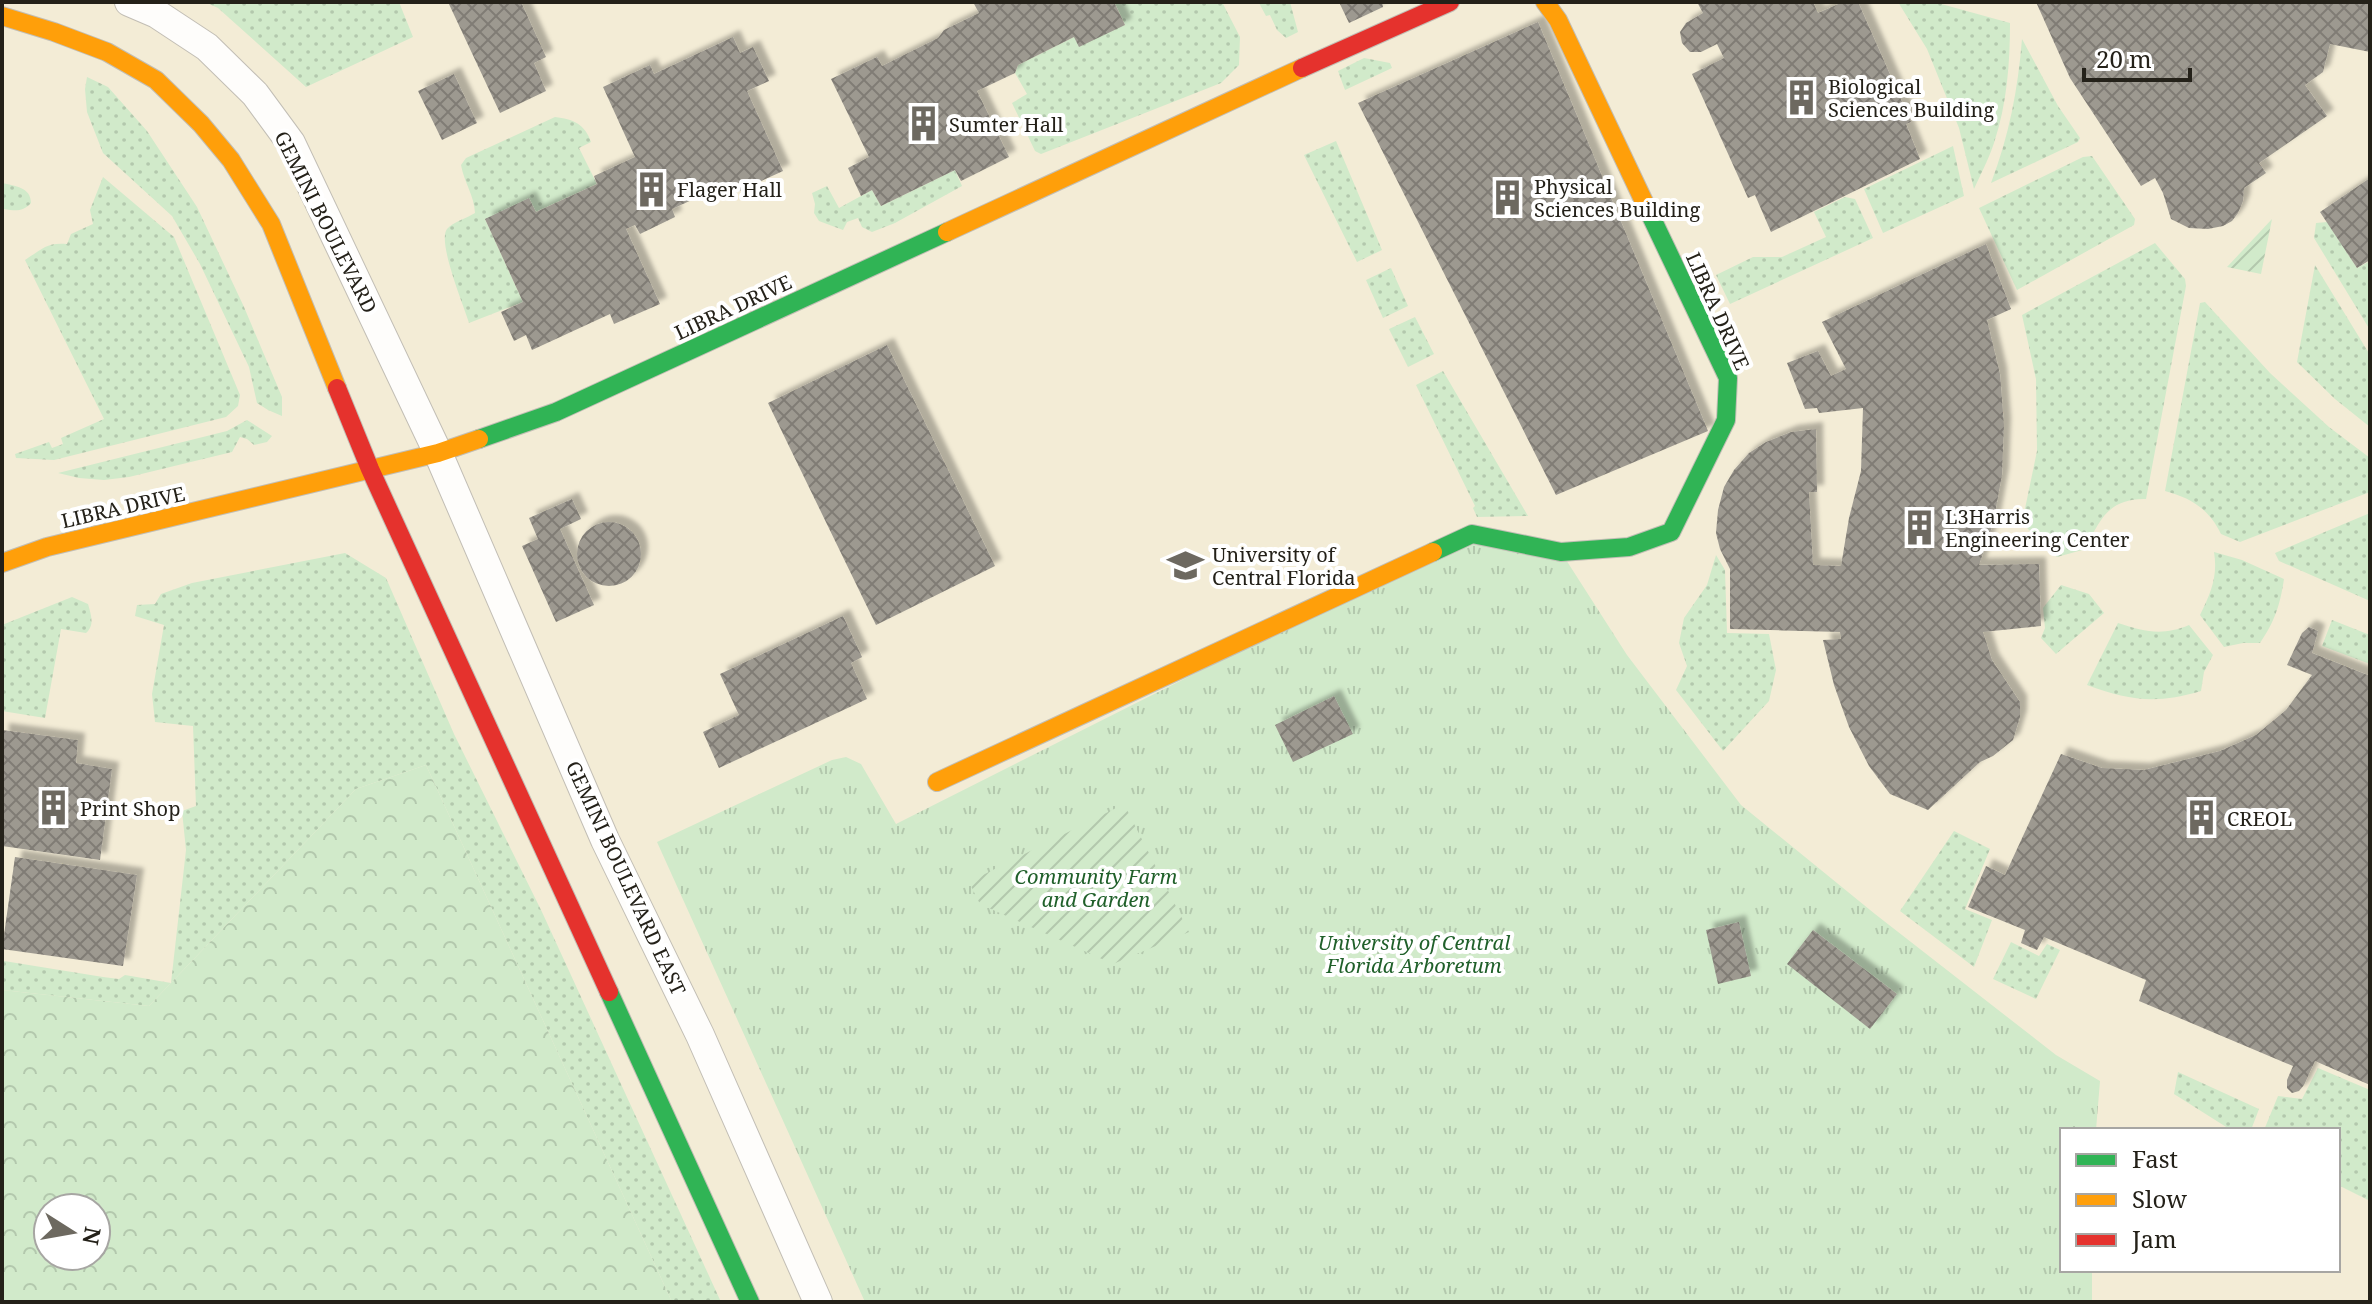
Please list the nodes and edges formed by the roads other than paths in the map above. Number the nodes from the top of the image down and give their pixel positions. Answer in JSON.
{"nodes":[{"id":1,"x":129,"y":2,"type":"edge"},
{"id":2,"x":1450,"y":2,"type":"edge"},
{"id":3,"x":1545,"y":2,"type":"edge"},
{"id":4,"x":2,"y":16,"type":"edge"},
{"id":5,"x":438,"y":453,"type":"junction"},
{"id":6,"x":370,"y":469,"type":"junction"},
{"id":7,"x":2,"y":563,"type":"edge"},
{"id":8,"x":937,"y":782,"type":"dead end"},
{"id":9,"x":750,"y":1302,"type":"edge"},
{"id":10,"x":818,"y":1302,"type":"edge"}],
"edges":[{"from":1,"to":5,"type":"street","name":"GEMINI BOULEVARD"},
{"from":2,"to":5,"type":"street","name":"LIBRA DRIVE"},
{"from":3,"to":8,"type":"street","name":"LIBRA DRIVE"},
{"from":4,"to":6,"type":"street"},
{"from":5,"to":6,"type":"street","name":"LIBRA DRIVE"},
{"from":5,"to":10,"type":"street","name":"GEMINI BOULEVARD EAST"},
{"from":6,"to":7,"type":"street","name":"LIBRA DRIVE"},
{"from":6,"to":9,"type":"street"}]}
